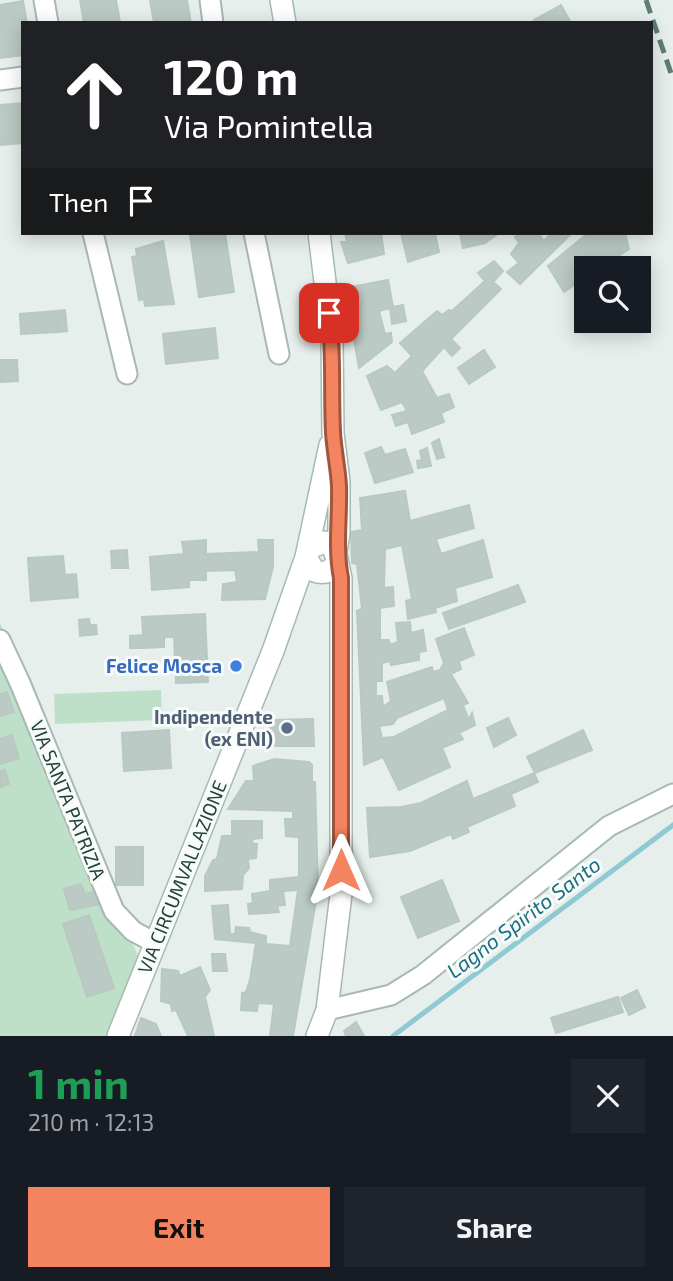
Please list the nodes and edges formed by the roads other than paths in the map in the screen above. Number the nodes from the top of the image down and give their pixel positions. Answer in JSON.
{"nodes":[{"id":1,"x":44,"y":0,"type":"edge"},
{"id":2,"x":210,"y":0,"type":"edge"},
{"id":3,"x":281,"y":0,"type":"edge"},
{"id":4,"x":48,"y":21,"type":"edge"},
{"id":5,"x":213,"y":21,"type":"edge"},
{"id":6,"x":285,"y":21,"type":"edge"},
{"id":7,"x":21,"y":77,"type":"edge"},
{"id":8,"x":0,"y":80,"type":"edge"},
{"id":9,"x":93,"y":235,"type":"edge"},
{"id":10,"x":254,"y":235,"type":"edge"},
{"id":11,"x":320,"y":235,"type":"edge"},
{"id":12,"x":279,"y":354,"type":"dead end"},
{"id":13,"x":127,"y":374,"type":"dead end"},
{"id":14,"x":322,"y":560,"type":"junction"},
{"id":15,"x":0,"y":640,"type":"edge"},
{"id":16,"x":673,"y":794,"type":"edge"},
{"id":17,"x":155,"y":943,"type":"junction"},
{"id":18,"x":327,"y":1010,"type":"junction"},
{"id":19,"x":118,"y":1036,"type":"edge"},
{"id":20,"x":317,"y":1036,"type":"edge"}],
"edges":[{"from":1,"to":4,"type":"street"},
{"from":2,"to":5,"type":"street"},
{"from":3,"to":6,"type":"main road"},
{"from":7,"to":8,"type":"street"},
{"from":9,"to":13,"type":"street"},
{"from":10,"to":12,"type":"street"},
{"from":11,"to":14,"type":"main road"},
{"from":14,"to":17,"type":"main road","name":"VIA CIRCUMVALLAZIONE"},
{"from":14,"to":18,"type":"main road"},
{"from":15,"to":17,"type":"street","name":"VIA SANTA PATRIZIA"},
{"from":16,"to":18,"type":"street"},
{"from":17,"to":19,"type":"main road","name":"VIA CIRCUMVALLAZIONE"},
{"from":18,"to":20,"type":"main road"}]}
